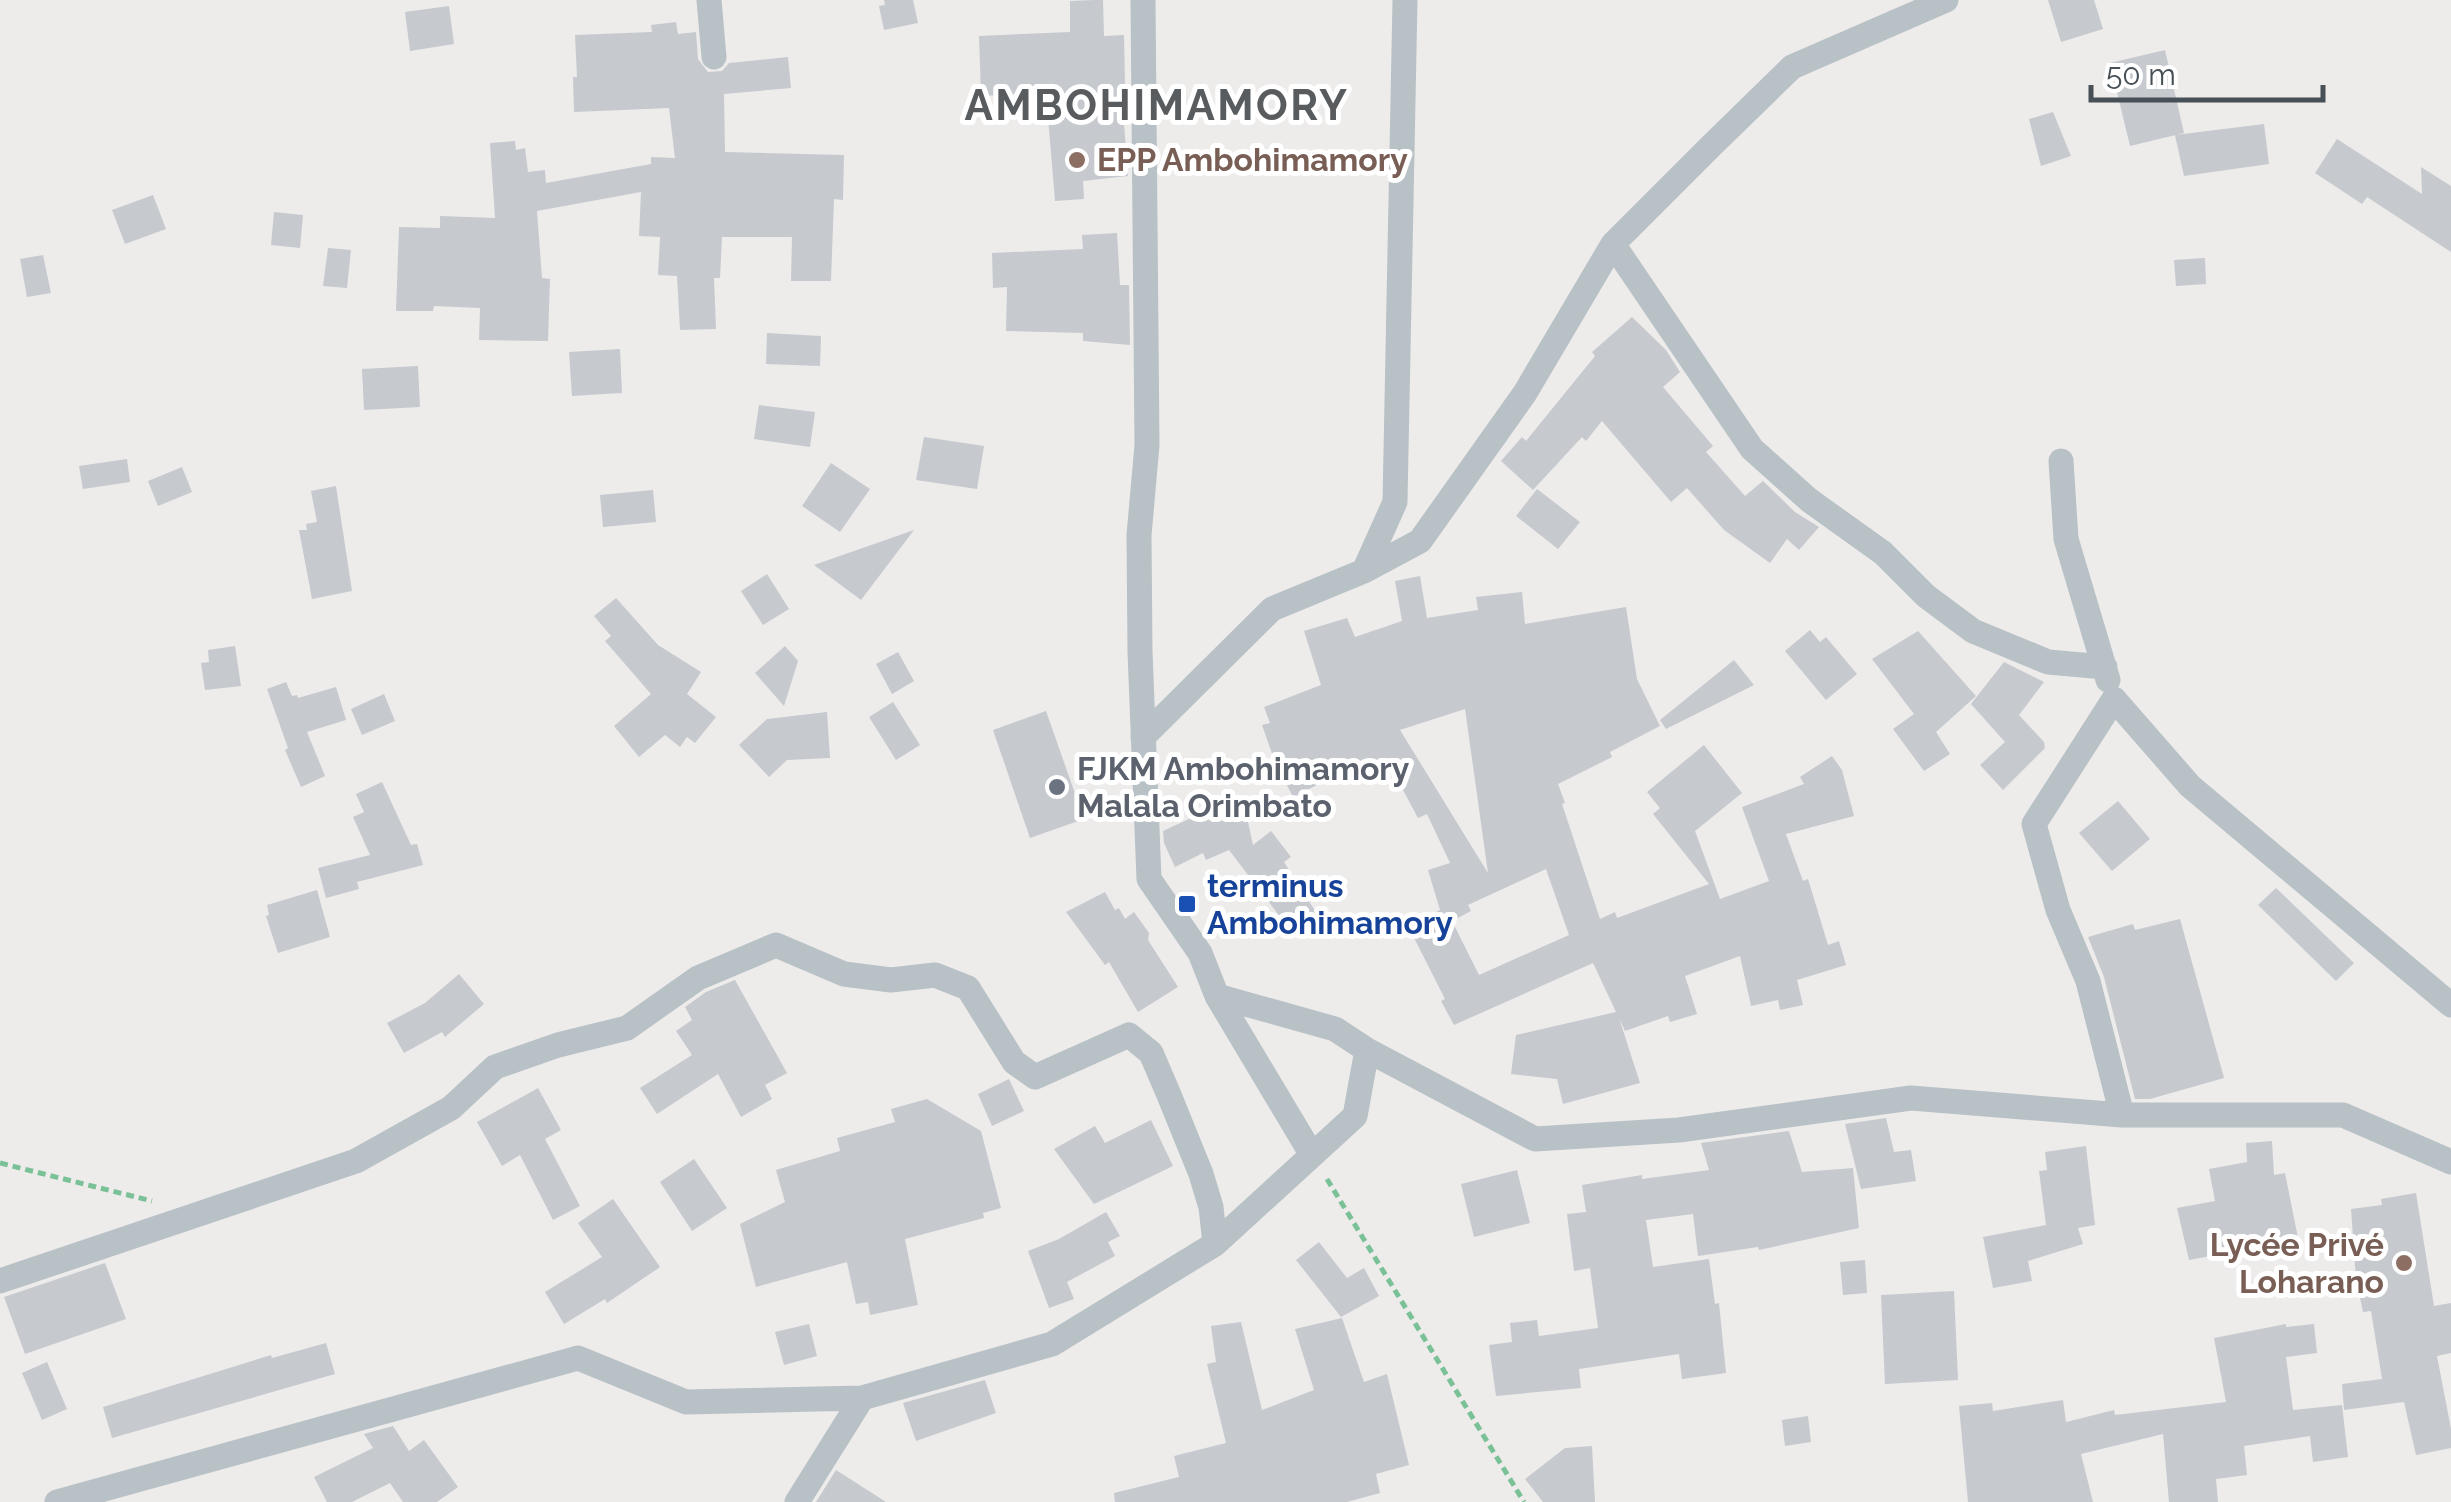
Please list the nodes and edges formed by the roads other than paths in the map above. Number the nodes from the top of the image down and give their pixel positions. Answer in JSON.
{"nodes":[{"id":1,"x":709,"y":0,"type":"edge"},
{"id":2,"x":1143,"y":0,"type":"edge"},
{"id":3,"x":1405,"y":0,"type":"edge"},
{"id":4,"x":1946,"y":0,"type":"edge"},
{"id":5,"x":714,"y":57,"type":"dead end"},
{"id":6,"x":1613,"y":244,"type":"junction"},
{"id":7,"x":2061,"y":461,"type":"dead end"},
{"id":8,"x":1364,"y":571,"type":"junction"},
{"id":9,"x":2105,"y":667,"type":"junction"},
{"id":10,"x":2114,"y":699,"type":"junction"},
{"id":11,"x":1143,"y":737,"type":"junction"},
{"id":12,"x":1217,"y":996,"type":"junction"},
{"id":13,"x":2451,"y":1004,"type":"edge"},
{"id":14,"x":1367,"y":1050,"type":"junction"},
{"id":15,"x":2122,"y":1116,"type":"junction"},
{"id":16,"x":1312,"y":1155,"type":"junction"},
{"id":17,"x":2451,"y":1162,"type":"edge"},
{"id":18,"x":1215,"y":1244,"type":"junction"},
{"id":19,"x":0,"y":1280,"type":"edge"},
{"id":20,"x":862,"y":1398,"type":"junction"},
{"id":21,"x":58,"y":1502,"type":"edge"},
{"id":22,"x":797,"y":1502,"type":"edge"}],
"edges":[{"from":1,"to":5,"type":"street"},
{"from":2,"to":11,"type":"street"},
{"from":3,"to":8,"type":"street"},
{"from":4,"to":6,"type":"street"},
{"from":6,"to":8,"type":"street"},
{"from":6,"to":9,"type":"street"},
{"from":7,"to":9,"type":"street"},
{"from":8,"to":11,"type":"street"},
{"from":9,"to":10,"type":"street"},
{"from":10,"to":13,"type":"street"},
{"from":10,"to":15,"type":"street"},
{"from":11,"to":12,"type":"street"},
{"from":12,"to":14,"type":"street"},
{"from":12,"to":16,"type":"street"},
{"from":14,"to":15,"type":"street"},
{"from":14,"to":16,"type":"street"},
{"from":15,"to":17,"type":"street"},
{"from":16,"to":18,"type":"street"},
{"from":18,"to":19,"type":"street"},
{"from":18,"to":20,"type":"street"},
{"from":20,"to":21,"type":"street"},
{"from":20,"to":22,"type":"street"}]}
